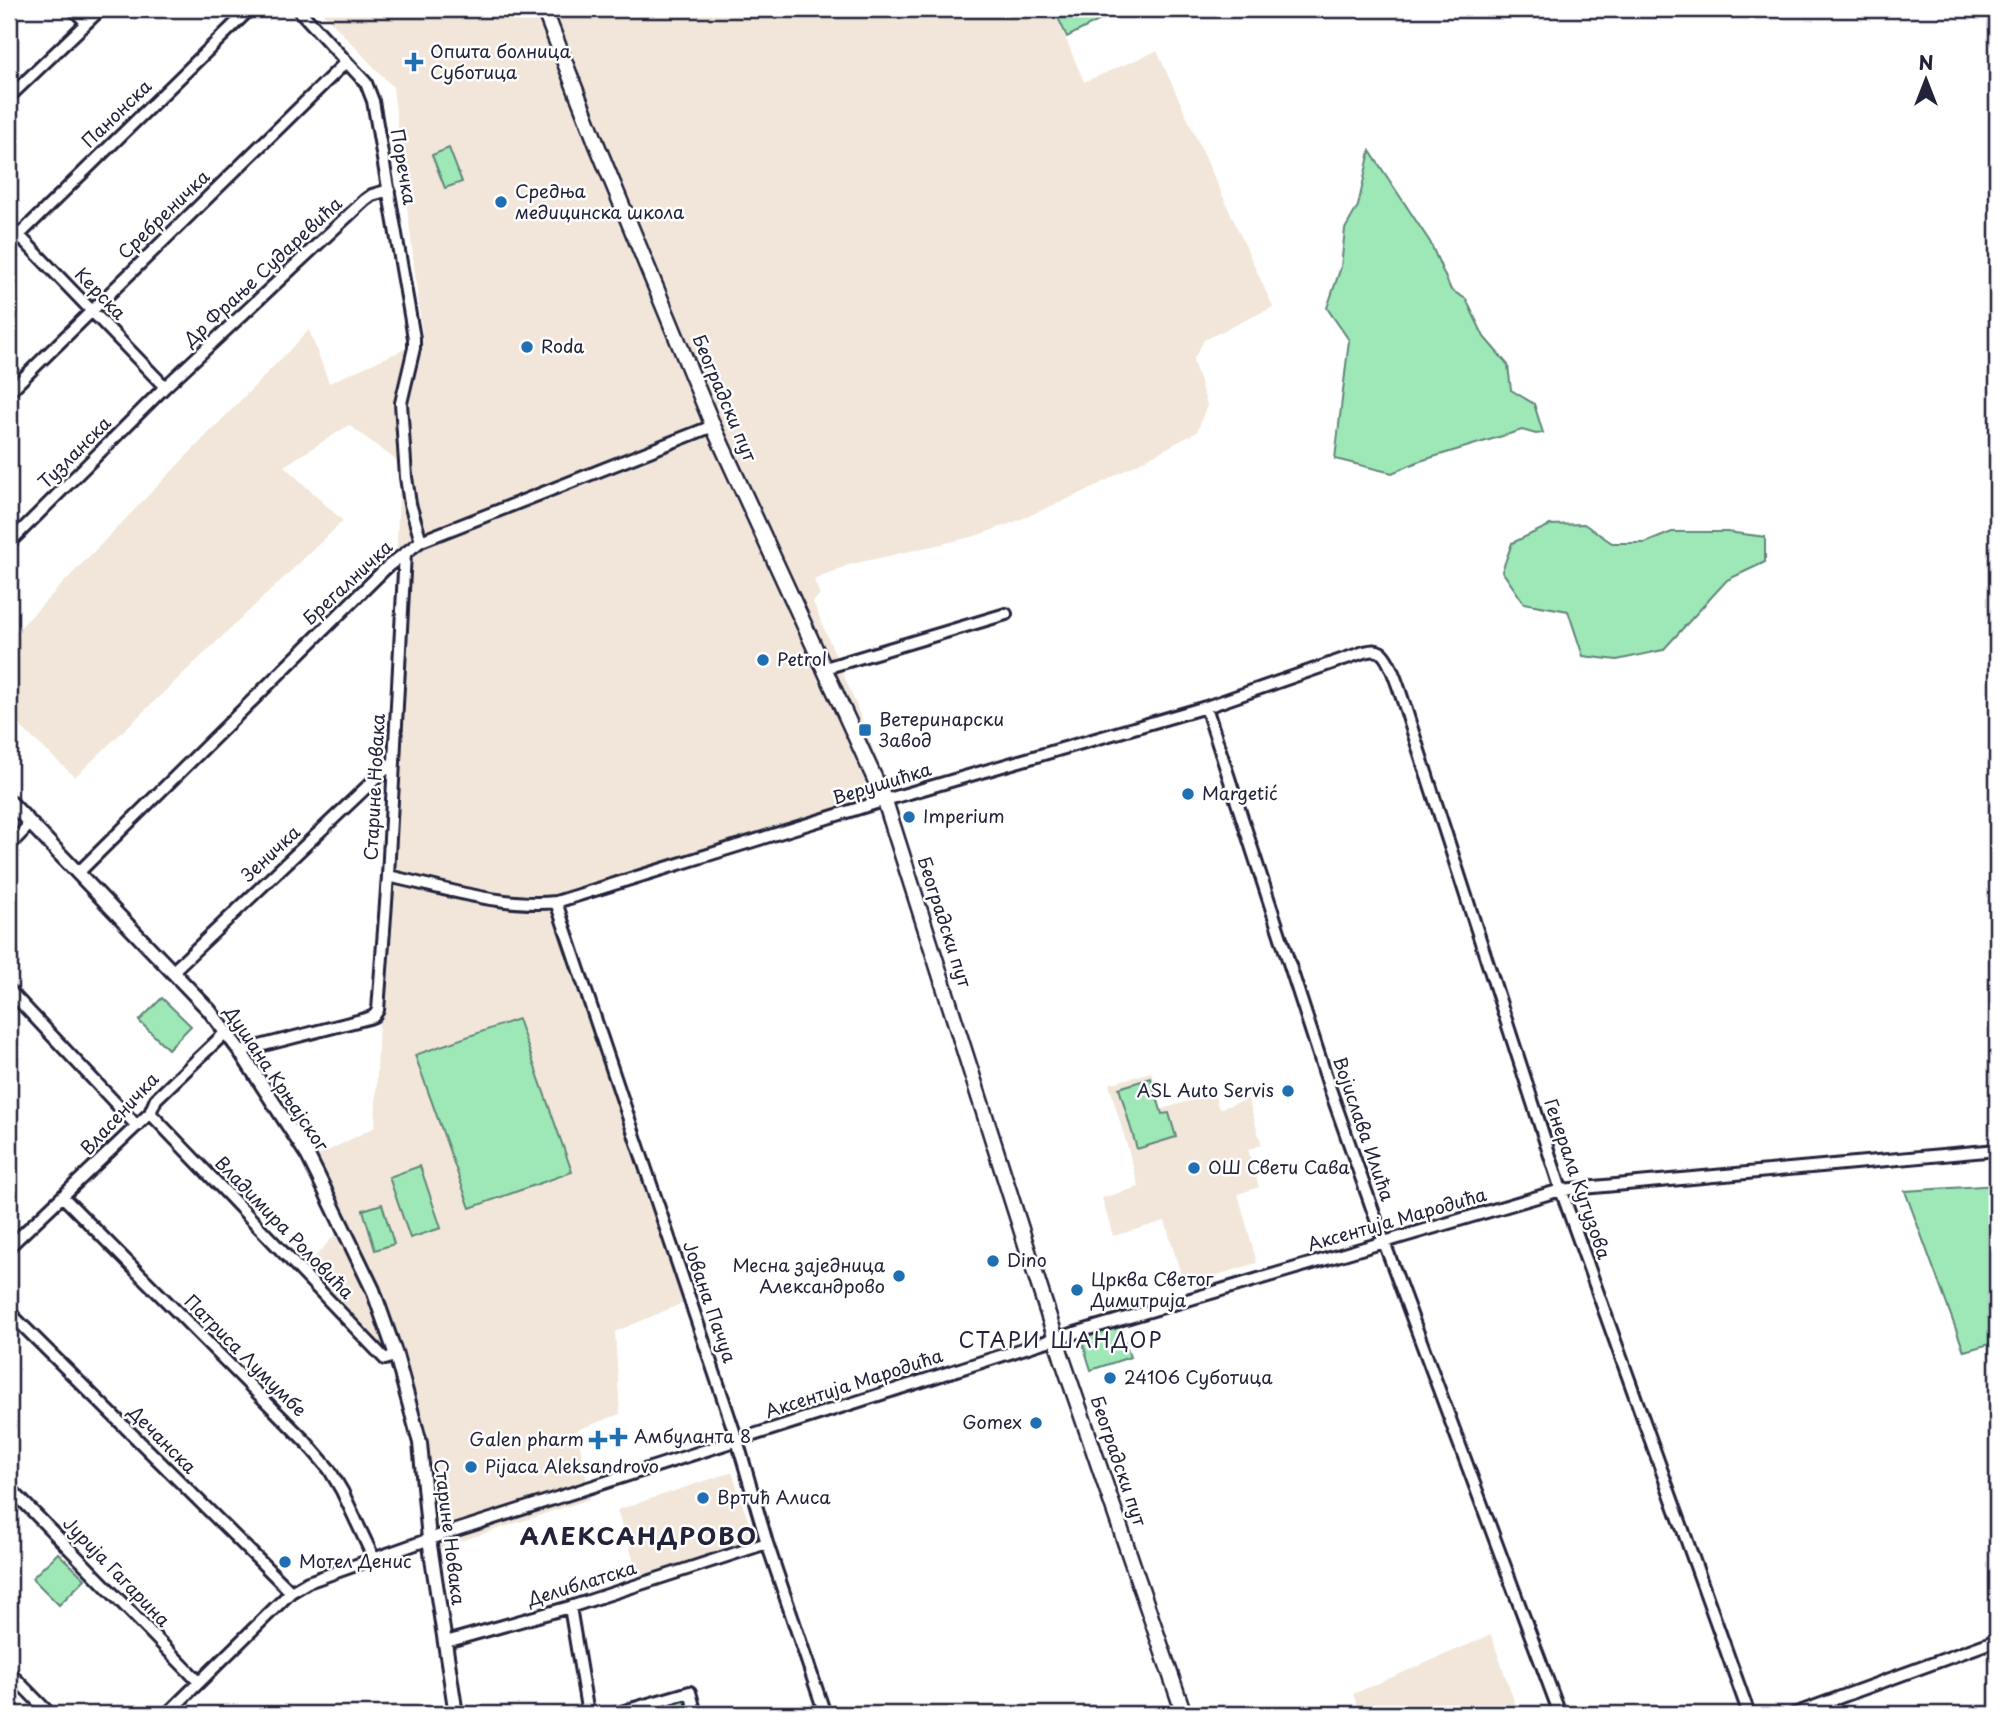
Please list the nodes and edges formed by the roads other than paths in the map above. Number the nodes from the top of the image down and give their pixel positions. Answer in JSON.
{"nodes":[{"id":1,"x":73,"y":9,"type":"edge"},
{"id":2,"x":100,"y":9,"type":"edge"},
{"id":3,"x":250,"y":9,"type":"edge"},
{"id":4,"x":298,"y":9,"type":"edge"},
{"id":5,"x":544,"y":9,"type":"edge"},
{"id":6,"x":86,"y":22,"type":"junction"},
{"id":7,"x":345,"y":62,"type":"junction"},
{"id":8,"x":9,"y":97,"type":"edge"},
{"id":9,"x":389,"y":190,"type":"junction"},
{"id":10,"x":9,"y":225,"type":"edge"},
{"id":11,"x":19,"y":235,"type":"junction"},
{"id":12,"x":9,"y":245,"type":"edge"},
{"id":13,"x":92,"y":310,"type":"junction"},
{"id":14,"x":165,"y":387,"type":"junction"},
{"id":15,"x":9,"y":392,"type":"edge"},
{"id":16,"x":713,"y":426,"type":"junction"},
{"id":17,"x":421,"y":541,"type":"junction"},
{"id":18,"x":9,"y":543,"type":"edge"},
{"id":19,"x":405,"y":552,"type":"junction"},
{"id":20,"x":1006,"y":614,"type":"dead end"},
{"id":21,"x":1381,"y":652,"type":"joint"},
{"id":22,"x":825,"y":668,"type":"junction"},
{"id":23,"x":1206,"y":707,"type":"junction"},
{"id":24,"x":393,"y":762,"type":"junction"},
{"id":25,"x":9,"y":801,"type":"edge"},
{"id":26,"x":885,"y":801,"type":"junction"},
{"id":27,"x":30,"y":824,"type":"junction"},
{"id":28,"x":9,"y":846,"type":"edge"},
{"id":29,"x":78,"y":873,"type":"junction"},
{"id":30,"x":388,"y":876,"type":"junction"},
{"id":31,"x":556,"y":902,"type":"junction"},
{"id":32,"x":173,"y":971,"type":"junction"},
{"id":33,"x":9,"y":990,"type":"edge"},
{"id":34,"x":226,"y":1032,"type":"junction"},
{"id":35,"x":240,"y":1051,"type":"junction"},
{"id":36,"x":150,"y":1113,"type":"junction"},
{"id":37,"x":136,"y":1126,"type":"junction"},
{"id":38,"x":1997,"y":1150,"type":"edge"},
{"id":39,"x":1561,"y":1190,"type":"junction"},
{"id":40,"x":64,"y":1197,"type":"junction"},
{"id":41,"x":1384,"y":1242,"type":"junction"},
{"id":42,"x":9,"y":1247,"type":"edge"},
{"id":43,"x":9,"y":1312,"type":"edge"},
{"id":44,"x":1056,"y":1339,"type":"junction"},
{"id":45,"x":397,"y":1355,"type":"junction"},
{"id":46,"x":737,"y":1440,"type":"junction"},
{"id":47,"x":9,"y":1487,"type":"edge"},
{"id":48,"x":429,"y":1539,"type":"junction"},
{"id":49,"x":767,"y":1544,"type":"junction"},
{"id":50,"x":374,"y":1559,"type":"junction"},
{"id":51,"x":291,"y":1592,"type":"junction"},
{"id":52,"x":570,"y":1607,"type":"junction"},
{"id":53,"x":1997,"y":1640,"type":"edge"},
{"id":54,"x":446,"y":1642,"type":"junction"},
{"id":55,"x":9,"y":1672,"type":"edge"},
{"id":56,"x":198,"y":1681,"type":"junction"},
{"id":57,"x":50,"y":1714,"type":"edge"},
{"id":58,"x":166,"y":1714,"type":"edge"},
{"id":59,"x":456,"y":1714,"type":"edge"},
{"id":60,"x":588,"y":1714,"type":"edge"},
{"id":61,"x":614,"y":1714,"type":"edge"},
{"id":62,"x":696,"y":1714,"type":"edge"},
{"id":63,"x":825,"y":1714,"type":"edge"},
{"id":64,"x":1184,"y":1714,"type":"edge"},
{"id":65,"x":1560,"y":1714,"type":"edge"},
{"id":66,"x":1749,"y":1714,"type":"edge"},
{"id":67,"x":1794,"y":1714,"type":"edge"}],
"edges":[{"from":1,"to":6,"type":"street"},
{"from":2,"to":6,"type":"street"},
{"from":3,"to":11,"type":"street","name":"Панонска"},
{"from":4,"to":7,"type":"street","name":"Поречка"},
{"from":5,"to":16,"type":"main road","name":"Београдски пут"},
{"from":6,"to":8,"type":"street"},
{"from":7,"to":9,"type":"street","name":"Поречка"},
{"from":7,"to":13,"type":"street","name":"Сребреничка"},
{"from":9,"to":14,"type":"street","name":"Др Фрање Сударевића"},
{"from":9,"to":17,"type":"street","name":"Поречка"},
{"from":10,"to":11,"type":"street","name":"Керска"},
{"from":11,"to":12,"type":"street","name":"Панонска"},
{"from":11,"to":13,"type":"street","name":"Керска"},
{"from":13,"to":14,"type":"street","name":"Керска"},
{"from":13,"to":15,"type":"street","name":"Сребреничка"},
{"from":14,"to":18,"type":"street","name":"Тузланска"},
{"from":16,"to":17,"type":"street","name":"Брегалничка"},
{"from":16,"to":22,"type":"main road","name":"Београдски пут"},
{"from":17,"to":19,"type":"street","name":"Брегалничка"},
{"from":19,"to":24,"type":"street","name":"Старине Новака"},
{"from":19,"to":29,"type":"street","name":"Брегалничка"},
{"from":20,"to":22,"type":"street"},
{"from":21,"to":23,"type":"street","name":"Верушићка"},
{"from":21,"to":39,"type":"street","name":"Генерала Кутузова"},
{"from":22,"to":26,"type":"main road","name":"Београдски пут"},
{"from":23,"to":26,"type":"street","name":"Верушићка"},
{"from":23,"to":41,"type":"street","name":"Војислава Илића"},
{"from":24,"to":30,"type":"street","name":"Старине Новака"},
{"from":24,"to":32,"type":"street","name":"Зеничка"},
{"from":25,"to":27,"type":"street","name":"Душана Крњајског"},
{"from":26,"to":31,"type":"street","name":"Верушићка"},
{"from":26,"to":44,"type":"main road","name":"Београдски пут"},
{"from":27,"to":28,"type":"street"},
{"from":27,"to":29,"type":"street","name":"Душана Крњајског"},
{"from":29,"to":32,"type":"street","name":"Душана Крњајског"},
{"from":30,"to":31,"type":"street","name":"Верушићка"},
{"from":30,"to":35,"type":"street","name":"Старине Новака"},
{"from":31,"to":46,"type":"street","name":"Јована Пачуа"},
{"from":32,"to":34,"type":"street","name":"Душана Крњајског"},
{"from":33,"to":37,"type":"street"},
{"from":34,"to":35,"type":"street","name":"Душана Крњајског"},
{"from":34,"to":36,"type":"street","name":"Власеничка"},
{"from":35,"to":45,"type":"street","name":"Душана Крњајског"},
{"from":36,"to":37,"type":"street","name":"Власеничка"},
{"from":36,"to":45,"type":"street","name":"Владимира Роловића"},
{"from":37,"to":40,"type":"street","name":"Власеничка"},
{"from":38,"to":39,"type":"street","name":"Аксентија Мародића"},
{"from":39,"to":41,"type":"street","name":"Аксентија Мародића"},
{"from":39,"to":66,"type":"street","name":"Генерала Кутузова"},
{"from":40,"to":42,"type":"street","name":"Власеничка"},
{"from":40,"to":50,"type":"street","name":"Патриса Лумумбе"},
{"from":41,"to":44,"type":"street","name":"Аксентија Мародића"},
{"from":41,"to":65,"type":"street","name":"Војислава Илића"},
{"from":43,"to":51,"type":"street","name":"Дечанска"},
{"from":44,"to":46,"type":"street","name":"Аксентија Мародића"},
{"from":44,"to":64,"type":"main road","name":"Београдски пут"},
{"from":45,"to":48,"type":"street","name":"Старине Новака"},
{"from":46,"to":48,"type":"street","name":"Аксентија Мародића"},
{"from":46,"to":49,"type":"street","name":"Јована Пачуа"},
{"from":47,"to":56,"type":"street","name":"Јурија Гагарина"},
{"from":48,"to":50,"type":"street","name":"Аксентија Мародића"},
{"from":48,"to":54,"type":"street","name":"Старине Новака"},
{"from":49,"to":52,"type":"street","name":"Делиблатска"},
{"from":49,"to":63,"type":"street","name":"Јована Пачуа"},
{"from":50,"to":51,"type":"street","name":"Аксентија Мародића"},
{"from":51,"to":56,"type":"street","name":"Аксентија Мародића"},
{"from":52,"to":54,"type":"street","name":"Делиблатска"},
{"from":52,"to":60,"type":"street"},
{"from":53,"to":67,"type":"street"},
{"from":54,"to":59,"type":"street","name":"Старине Новака"},
{"from":55,"to":57,"type":"street"},
{"from":56,"to":58,"type":"street","name":"Аксентија Мародића"},
{"from":61,"to":62,"type":"street"}]}
